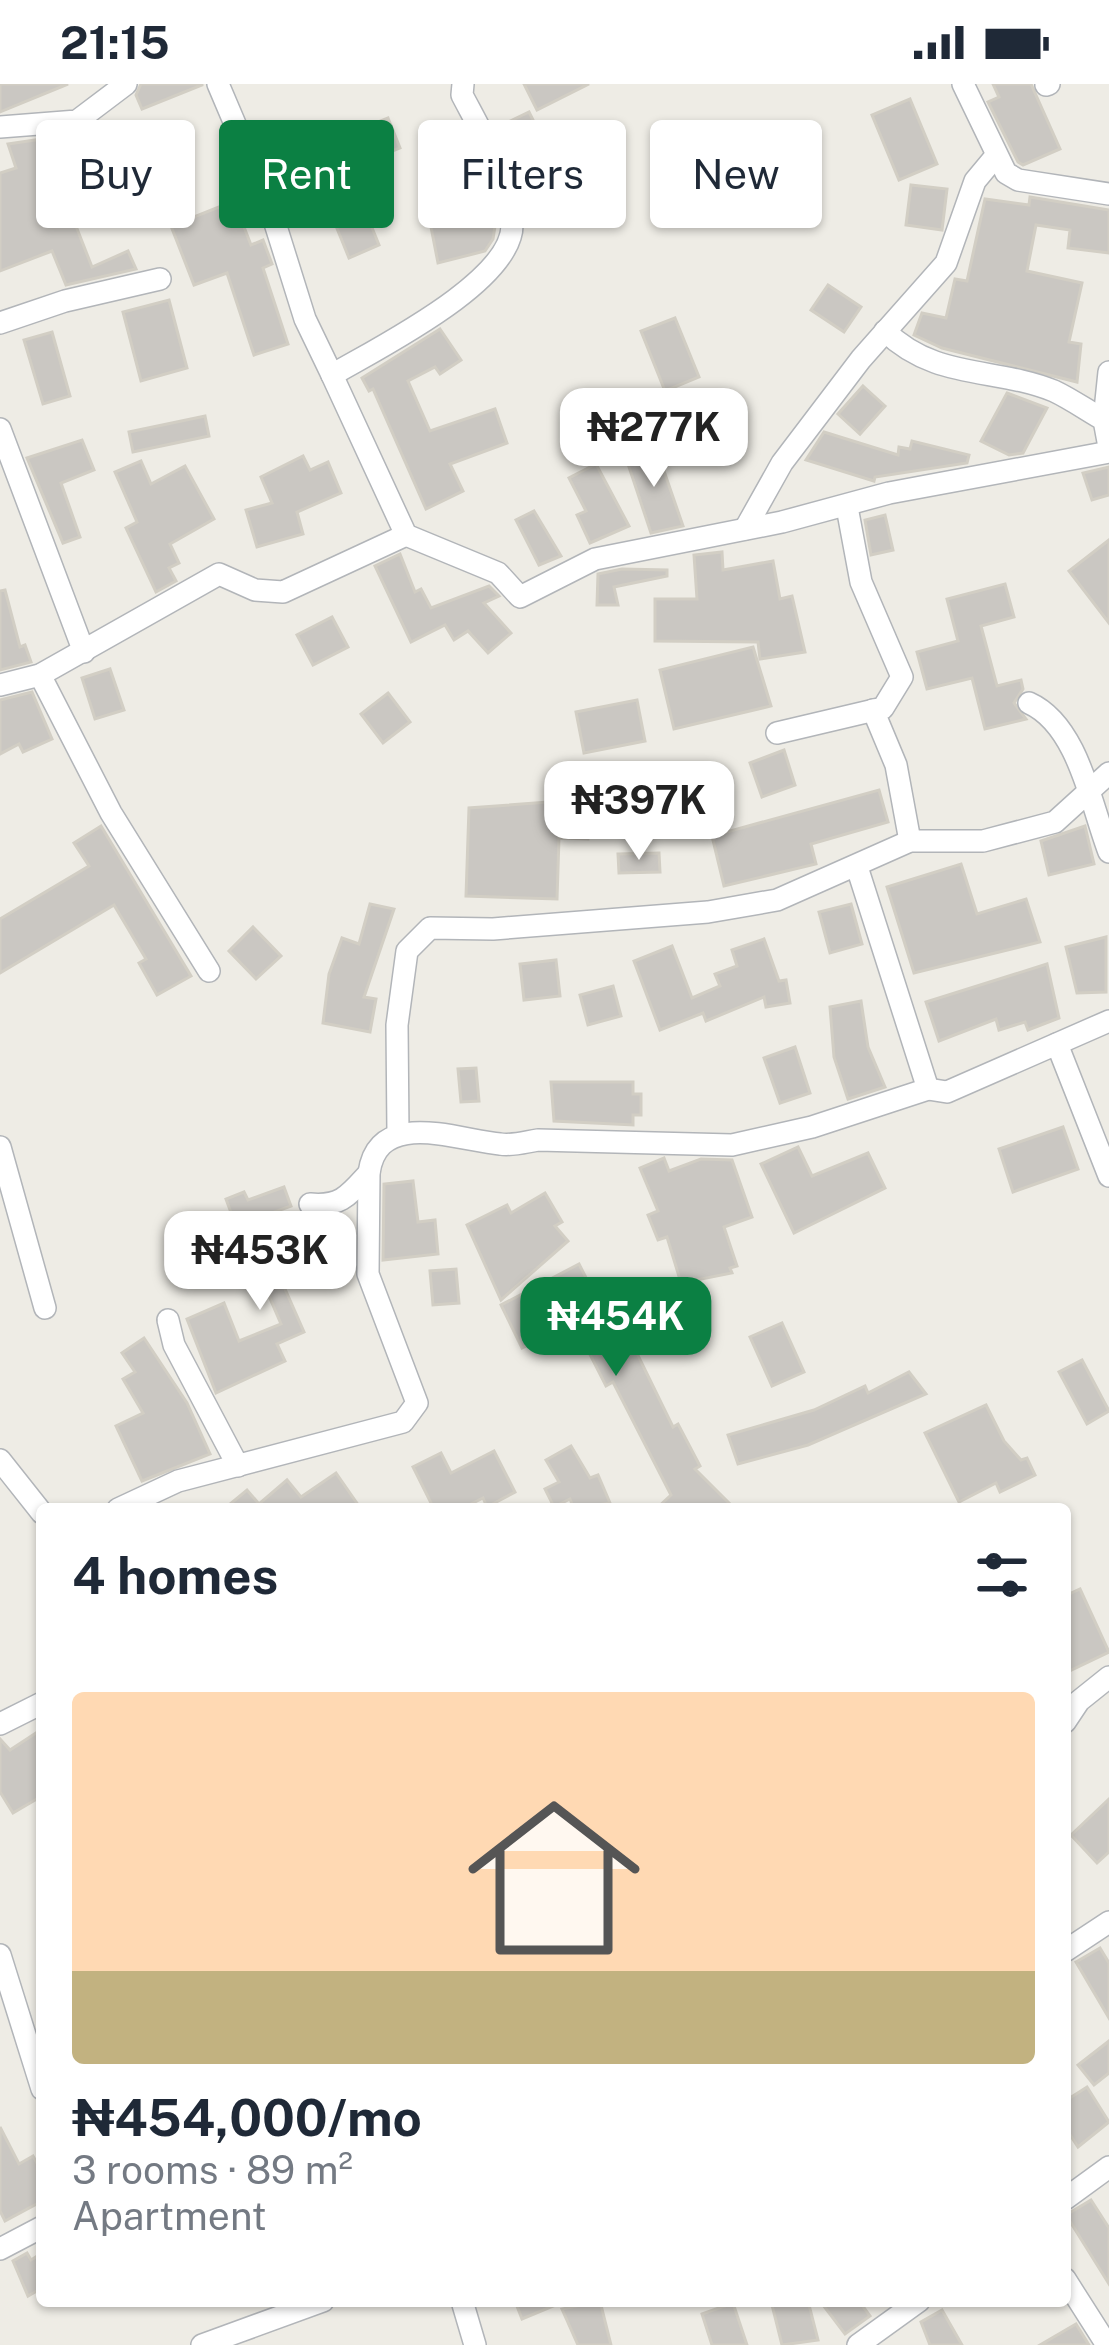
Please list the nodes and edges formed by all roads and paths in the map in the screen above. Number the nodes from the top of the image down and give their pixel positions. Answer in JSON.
{"nodes":[{"id":1,"x":126,"y":84,"type":"edge"},
{"id":2,"x":218,"y":84,"type":"edge"},
{"id":3,"x":463,"y":84,"type":"edge"},
{"id":4,"x":963,"y":84,"type":"edge"},
{"id":5,"x":0,"y":127,"type":"edge"},
{"id":6,"x":995,"y":158,"type":"junction"},
{"id":7,"x":1109,"y":194,"type":"edge"},
{"id":8,"x":160,"y":279,"type":"dead end"},
{"id":9,"x":0,"y":323,"type":"edge"},
{"id":10,"x":885,"y":331,"type":"junction"},
{"id":11,"x":1109,"y":372,"type":"edge"},
{"id":12,"x":332,"y":375,"type":"junction"},
{"id":13,"x":1104,"y":420,"type":"junction"},
{"id":14,"x":0,"y":429,"type":"edge"},
{"id":15,"x":1109,"y":449,"type":"edge"},
{"id":16,"x":848,"y":507,"type":"junction"},
{"id":17,"x":745,"y":529,"type":"junction"},
{"id":18,"x":406,"y":536,"type":"junction"},
{"id":19,"x":85,"y":652,"type":"junction"},
{"id":20,"x":40,"y":674,"type":"junction"},
{"id":21,"x":0,"y":685,"type":"edge"},
{"id":22,"x":1029,"y":703,"type":"dead end"},
{"id":23,"x":873,"y":710,"type":"junction"},
{"id":24,"x":777,"y":734,"type":"dead end"},
{"id":25,"x":1109,"y":773,"type":"edge"},
{"id":26,"x":1090,"y":791,"type":"junction"},
{"id":27,"x":910,"y":841,"type":"junction"},
{"id":28,"x":1109,"y":853,"type":"edge"},
{"id":29,"x":857,"y":867,"type":"junction"},
{"id":30,"x":209,"y":971,"type":"dead end"},
{"id":31,"x":1109,"y":1021,"type":"edge"},
{"id":32,"x":1057,"y":1044,"type":"junction"},
{"id":33,"x":928,"y":1089,"type":"junction"},
{"id":34,"x":398,"y":1134,"type":"junction"},
{"id":35,"x":0,"y":1147,"type":"edge"},
{"id":36,"x":369,"y":1173,"type":"junction"},
{"id":37,"x":1109,"y":1176,"type":"edge"},
{"id":38,"x":310,"y":1204,"type":"dead end"},
{"id":39,"x":45,"y":1308,"type":"dead end"},
{"id":40,"x":168,"y":1320,"type":"dead end"},
{"id":41,"x":0,"y":1460,"type":"edge"},
{"id":42,"x":238,"y":1466,"type":"junction"},
{"id":43,"x":131,"y":1503,"type":"edge"},
{"id":44,"x":36,"y":1505,"type":"edge"},
{"id":45,"x":1109,"y":1677,"type":"edge"},
{"id":46,"x":36,"y":1706,"type":"edge"},
{"id":47,"x":1071,"y":1713,"type":"edge"},
{"id":48,"x":0,"y":1724,"type":"edge"},
{"id":49,"x":1109,"y":1922,"type":"edge"},
{"id":50,"x":1071,"y":1947,"type":"edge"},
{"id":51,"x":0,"y":1954,"type":"edge"},
{"id":52,"x":36,"y":2071,"type":"edge"},
{"id":53,"x":1109,"y":2167,"type":"edge"},
{"id":54,"x":1071,"y":2195,"type":"edge"},
{"id":55,"x":36,"y":2230,"type":"edge"},
{"id":56,"x":0,"y":2249,"type":"edge"},
{"id":57,"x":1071,"y":2288,"type":"edge"},
{"id":58,"x":306,"y":2307,"type":"edge"},
{"id":59,"x":464,"y":2307,"type":"edge"},
{"id":60,"x":911,"y":2307,"type":"edge"},
{"id":61,"x":202,"y":2345,"type":"edge"},
{"id":62,"x":475,"y":2345,"type":"edge"},
{"id":63,"x":858,"y":2345,"type":"edge"},
{"id":64,"x":1107,"y":2345,"type":"edge"}],
"edges":[{"from":1,"to":5,"type":"street"},
{"from":2,"to":12,"type":"street"},
{"from":3,"to":12,"type":"street"},
{"from":4,"to":6,"type":"street"},
{"from":6,"to":7,"type":"street"},
{"from":6,"to":10,"type":"street"},
{"from":8,"to":9,"type":"street"},
{"from":10,"to":13,"type":"street"},
{"from":10,"to":17,"type":"street"},
{"from":11,"to":13,"type":"street"},
{"from":12,"to":18,"type":"street"},
{"from":13,"to":15,"type":"street"},
{"from":14,"to":19,"type":"street"},
{"from":15,"to":16,"type":"street"},
{"from":16,"to":17,"type":"street"},
{"from":16,"to":23,"type":"street"},
{"from":17,"to":18,"type":"street"},
{"from":18,"to":19,"type":"street"},
{"from":19,"to":20,"type":"street"},
{"from":20,"to":21,"type":"street"},
{"from":20,"to":30,"type":"street"},
{"from":22,"to":26,"type":"street"},
{"from":23,"to":24,"type":"street"},
{"from":23,"to":27,"type":"street"},
{"from":25,"to":26,"type":"street"},
{"from":26,"to":27,"type":"street"},
{"from":26,"to":28,"type":"street"},
{"from":27,"to":29,"type":"street"},
{"from":29,"to":33,"type":"street"},
{"from":29,"to":34,"type":"street"},
{"from":31,"to":32,"type":"street"},
{"from":32,"to":33,"type":"street"},
{"from":32,"to":37,"type":"street"},
{"from":33,"to":34,"type":"street"},
{"from":34,"to":36,"type":"street"},
{"from":35,"to":39,"type":"street"},
{"from":36,"to":38,"type":"street"},
{"from":36,"to":42,"type":"street"},
{"from":40,"to":42,"type":"street"},
{"from":41,"to":44,"type":"street"},
{"from":42,"to":43,"type":"street"},
{"from":45,"to":47,"type":"street"},
{"from":46,"to":48,"type":"street"},
{"from":49,"to":50,"type":"street"},
{"from":51,"to":52,"type":"street"},
{"from":53,"to":54,"type":"street"},
{"from":55,"to":56,"type":"street"},
{"from":57,"to":64,"type":"street"},
{"from":58,"to":61,"type":"street"},
{"from":59,"to":62,"type":"street"},
{"from":60,"to":63,"type":"street"}]}
